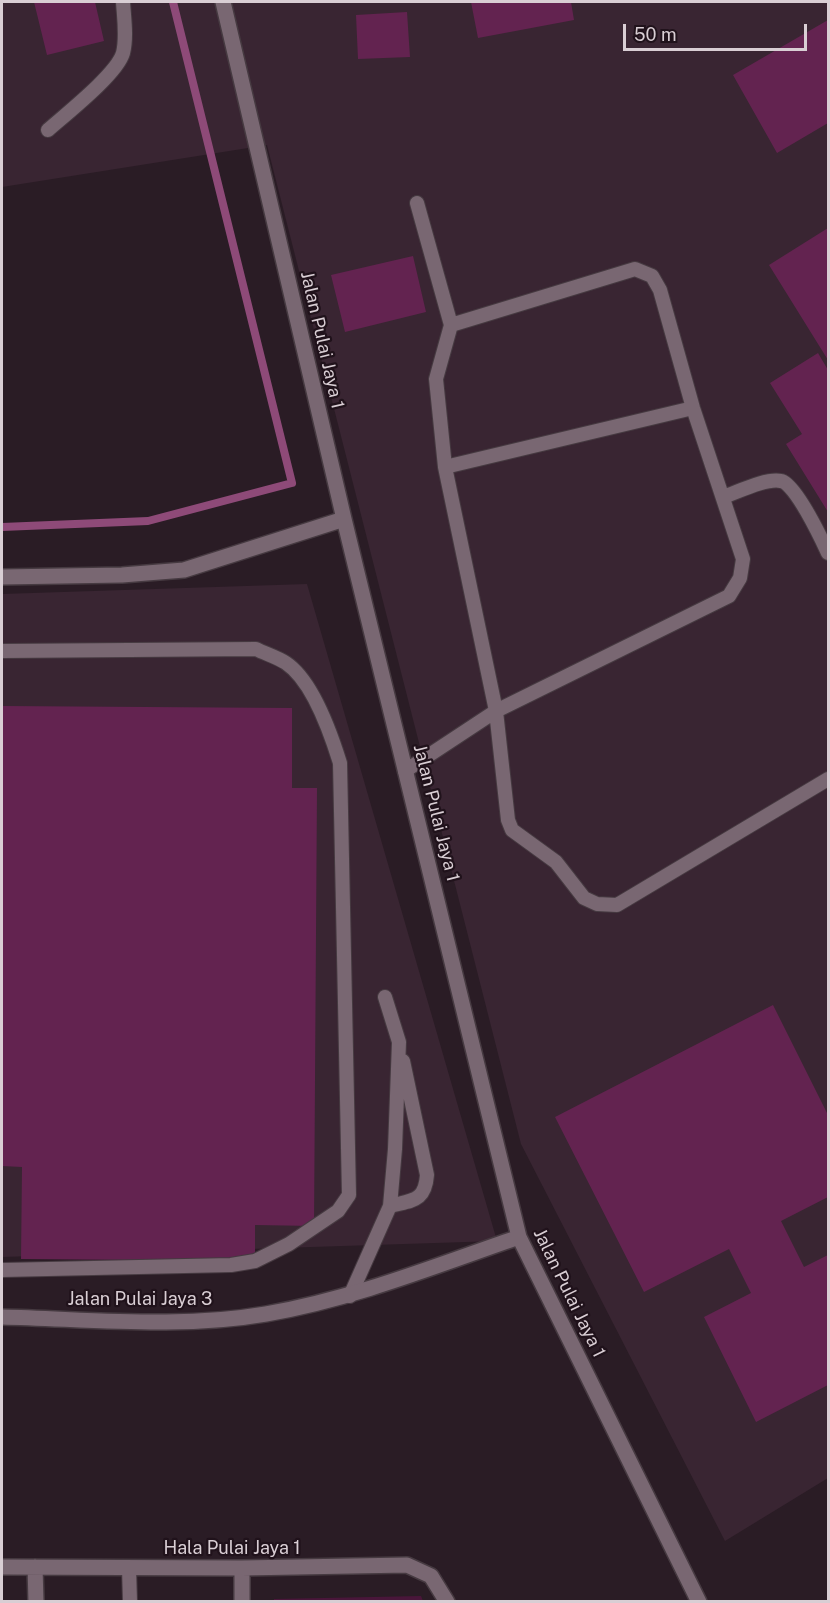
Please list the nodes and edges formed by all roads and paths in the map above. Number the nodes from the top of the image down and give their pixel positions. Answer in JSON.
{"nodes":[{"id":1,"x":123,"y":2,"type":"edge"},
{"id":2,"x":223,"y":2,"type":"edge"},
{"id":3,"x":48,"y":130,"type":"dead end"},
{"id":4,"x":417,"y":203,"type":"dead end"},
{"id":5,"x":451,"y":325,"type":"junction"},
{"id":6,"x":693,"y":408,"type":"junction"},
{"id":7,"x":445,"y":467,"type":"junction"},
{"id":8,"x":723,"y":497,"type":"junction"},
{"id":9,"x":345,"y":519,"type":"junction"},
{"id":10,"x":828,"y":553,"type":"edge"},
{"id":11,"x":2,"y":577,"type":"edge"},
{"id":12,"x":2,"y":651,"type":"edge"},
{"id":13,"x":496,"y":711,"type":"junction"},
{"id":14,"x":405,"y":771,"type":"junction"},
{"id":15,"x":828,"y":779,"type":"edge"},
{"id":16,"x":386,"y":996,"type":"dead end"},
{"id":17,"x":399,"y":1041,"type":"junction"},
{"id":18,"x":390,"y":1206,"type":"junction"},
{"id":19,"x":519,"y":1237,"type":"junction"},
{"id":20,"x":2,"y":1270,"type":"edge"},
{"id":21,"x":350,"y":1296,"type":"junction"},
{"id":22,"x":2,"y":1317,"type":"edge"},
{"id":23,"x":2,"y":1567,"type":"edge"},
{"id":24,"x":35,"y":1567,"type":"junction"},
{"id":25,"x":129,"y":1568,"type":"junction"},
{"id":26,"x":242,"y":1568,"type":"junction"},
{"id":27,"x":36,"y":1602,"type":"edge"},
{"id":28,"x":130,"y":1602,"type":"edge"},
{"id":29,"x":242,"y":1602,"type":"edge"},
{"id":30,"x":447,"y":1602,"type":"edge"},
{"id":31,"x":699,"y":1602,"type":"edge"}],
"edges":[{"from":1,"to":3,"type":"lane"},
{"from":2,"to":9,"type":"street","name":"Jalan Pulai Jaya 1"},
{"from":4,"to":5,"type":"lane"},
{"from":5,"to":6,"type":"lane"},
{"from":5,"to":7,"type":"lane"},
{"from":6,"to":7,"type":"lane"},
{"from":6,"to":8,"type":"lane"},
{"from":7,"to":13,"type":"lane"},
{"from":8,"to":10,"type":"lane"},
{"from":8,"to":13,"type":"lane"},
{"from":9,"to":11,"type":"street"},
{"from":9,"to":14,"type":"street","name":"Jalan Pulai Jaya 1"},
{"from":12,"to":20,"type":"lane"},
{"from":13,"to":14,"type":"lane"},
{"from":13,"to":15,"type":"lane"},
{"from":14,"to":19,"type":"street","name":"Jalan Pulai Jaya 1"},
{"from":16,"to":17,"type":"lane"},
{"from":17,"to":18,"type":"lane"},
{"from":17,"to":18,"type":"lane"},
{"from":18,"to":21,"type":"lane"},
{"from":19,"to":21,"type":"street","name":"Jalan Pulai Jaya 3"},
{"from":19,"to":31,"type":"street","name":"Jalan Pulai Jaya 1"},
{"from":21,"to":22,"type":"street","name":"Jalan Pulai Jaya 3"},
{"from":23,"to":24,"type":"street","name":"Hala Pulai Jaya 1"},
{"from":24,"to":25,"type":"street","name":"Hala Pulai Jaya 1"},
{"from":24,"to":27,"type":"street"},
{"from":25,"to":26,"type":"street","name":"Hala Pulai Jaya 1"},
{"from":25,"to":28,"type":"lane"},
{"from":26,"to":29,"type":"street"},
{"from":26,"to":30,"type":"street","name":"Hala Pulai Jaya 1"}]}
